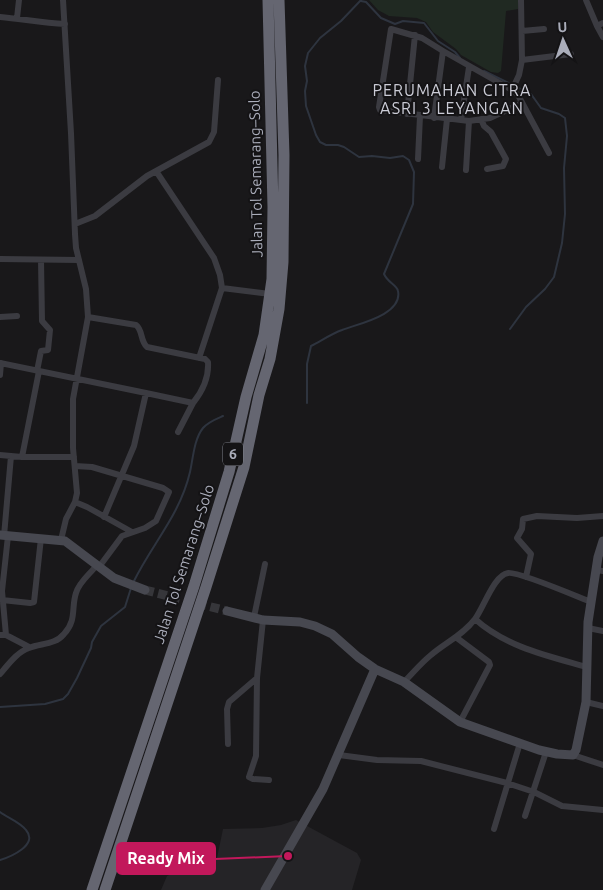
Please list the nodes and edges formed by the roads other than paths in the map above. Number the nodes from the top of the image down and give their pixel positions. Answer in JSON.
{"nodes":[{"id":1,"x":19,"y":0,"type":"edge"},
{"id":2,"x":63,"y":0,"type":"edge"},
{"id":3,"x":268,"y":0,"type":"edge"},
{"id":4,"x":279,"y":0,"type":"edge"},
{"id":5,"x":521,"y":0,"type":"edge"},
{"id":6,"x":586,"y":0,"type":"edge"},
{"id":7,"x":0,"y":17,"type":"edge"},
{"id":8,"x":17,"y":18,"type":"junction"},
{"id":9,"x":65,"y":24,"type":"junction"},
{"id":10,"x":600,"y":24,"type":"edge"},
{"id":11,"x":544,"y":29,"type":"dead end"},
{"id":12,"x":522,"y":31,"type":"junction"},
{"id":13,"x":415,"y":35,"type":"junction"},
{"id":14,"x":603,"y":37,"type":"edge"},
{"id":15,"x":443,"y":51,"type":"junction"},
{"id":16,"x":571,"y":54,"type":"dead end"},
{"id":17,"x":522,"y":60,"type":"junction"},
{"id":18,"x":468,"y":66,"type":"junction"},
{"id":19,"x":218,"y":80,"type":"dead end"},
{"id":20,"x":513,"y":87,"type":"junction"},
{"id":21,"x":522,"y":103,"type":"junction"},
{"id":22,"x":407,"y":114,"type":"junction"},
{"id":23,"x":420,"y":116,"type":"junction"},
{"id":24,"x":434,"y":118,"type":"junction"},
{"id":25,"x":447,"y":119,"type":"junction"},
{"id":26,"x":481,"y":119,"type":"junction"},
{"id":27,"x":461,"y":120,"type":"junction"},
{"id":28,"x":469,"y":121,"type":"junction"},
{"id":29,"x":549,"y":153,"type":"dead end"},
{"id":30,"x":418,"y":159,"type":"dead end"},
{"id":31,"x":442,"y":167,"type":"dead end"},
{"id":32,"x":487,"y":169,"type":"dead end"},
{"id":33,"x":466,"y":170,"type":"dead end"},
{"id":34,"x":156,"y":171,"type":"junction"},
{"id":35,"x":75,"y":224,"type":"junction"},
{"id":36,"x":0,"y":259,"type":"edge"},
{"id":37,"x":41,"y":260,"type":"junction"},
{"id":38,"x":79,"y":260,"type":"junction"},
{"id":39,"x":222,"y":288,"type":"junction"},
{"id":40,"x":270,"y":294,"type":"junction"},
{"id":41,"x":17,"y":316,"type":"dead end"},
{"id":42,"x":0,"y":317,"type":"edge"},
{"id":43,"x":88,"y":317,"type":"junction"},
{"id":44,"x":199,"y":358,"type":"junction"},
{"id":45,"x":1,"y":363,"type":"edge"},
{"id":46,"x":38,"y":371,"type":"junction"},
{"id":47,"x":0,"y":375,"type":"edge"},
{"id":48,"x":78,"y":378,"type":"junction"},
{"id":49,"x":146,"y":393,"type":"junction"},
{"id":50,"x":193,"y":403,"type":"junction"},
{"id":51,"x":178,"y":432,"type":"dead end"},
{"id":52,"x":0,"y":455,"type":"edge"},
{"id":53,"x":11,"y":456,"type":"junction"},
{"id":54,"x":22,"y":457,"type":"junction"},
{"id":55,"x":74,"y":457,"type":"junction"},
{"id":56,"x":75,"y":466,"type":"junction"},
{"id":57,"x":122,"y":476,"type":"junction"},
{"id":58,"x":0,"y":489,"type":"edge"},
{"id":59,"x":8,"y":490,"type":"junction"},
{"id":60,"x":75,"y":502,"type":"junction"},
{"id":61,"x":603,"y":516,"type":"edge"},
{"id":62,"x":104,"y":517,"type":"junction"},
{"id":63,"x":132,"y":532,"type":"junction"},
{"id":64,"x":4,"y":536,"type":"edge"},
{"id":65,"x":41,"y":538,"type":"junction"},
{"id":66,"x":61,"y":540,"type":"junction"},
{"id":67,"x":603,"y":541,"type":"edge"},
{"id":68,"x":265,"y":564,"type":"dead end"},
{"id":69,"x":98,"y":566,"type":"junction"},
{"id":70,"x":599,"y":570,"type":"edge"},
{"id":71,"x":526,"y":577,"type":"junction"},
{"id":72,"x":145,"y":590,"type":"tunnel mouth"},
{"id":73,"x":1,"y":591,"type":"edge"},
{"id":74,"x":2,"y":600,"type":"junction"},
{"id":75,"x":591,"y":602,"type":"junction"},
{"id":76,"x":227,"y":611,"type":"tunnel mouth"},
{"id":77,"x":258,"y":619,"type":"junction"},
{"id":78,"x":475,"y":619,"type":"junction"},
{"id":79,"x":588,"y":628,"type":"junction"},
{"id":80,"x":603,"y":631,"type":"edge"},
{"id":81,"x":3,"y":635,"type":"edge"},
{"id":82,"x":457,"y":638,"type":"junction"},
{"id":83,"x":29,"y":648,"type":"junction"},
{"id":84,"x":587,"y":667,"type":"junction"},
{"id":85,"x":375,"y":669,"type":"junction"},
{"id":86,"x":0,"y":674,"type":"edge"},
{"id":87,"x":257,"y":678,"type":"junction"},
{"id":88,"x":404,"y":682,"type":"junction"},
{"id":89,"x":586,"y":702,"type":"junction"},
{"id":90,"x":603,"y":706,"type":"edge"},
{"id":91,"x":460,"y":722,"type":"junction"},
{"id":92,"x":520,"y":743,"type":"junction"},
{"id":93,"x":228,"y":744,"type":"dead end"},
{"id":94,"x":546,"y":752,"type":"junction"},
{"id":95,"x":339,"y":755,"type":"junction"},
{"id":96,"x":573,"y":755,"type":"junction"},
{"id":97,"x":603,"y":765,"type":"edge"},
{"id":98,"x":269,"y":780,"type":"dead end"},
{"id":99,"x":507,"y":783,"type":"junction"},
{"id":100,"x":534,"y":792,"type":"junction"},
{"id":101,"x":603,"y":810,"type":"edge"},
{"id":102,"x":525,"y":816,"type":"dead end"},
{"id":103,"x":494,"y":829,"type":"dead end"},
{"id":104,"x":92,"y":890,"type":"edge"},
{"id":105,"x":105,"y":890,"type":"edge"},
{"id":106,"x":265,"y":890,"type":"edge"}],
"edges":[{"from":1,"to":8,"type":"street"},
{"from":2,"to":9,"type":"street"},
{"from":3,"to":40,"type":"highway","name":"Jalan Tol Semarang–Solo","number":"6"},
{"from":4,"to":105,"type":"highway","name":"Jalan Tol Semarang–Solo","number":"6"},
{"from":5,"to":12,"type":"street"},
{"from":6,"to":10,"type":"street"},
{"from":7,"to":8,"type":"street"},
{"from":8,"to":9,"type":"street"},
{"from":9,"to":35,"type":"street"},
{"from":10,"to":14,"type":"street"},
{"from":11,"to":12,"type":"street"},
{"from":12,"to":17,"type":"street"},
{"from":13,"to":15,"type":"street"},
{"from":13,"to":22,"type":"street"},
{"from":13,"to":22,"type":"street"},
{"from":15,"to":18,"type":"street"},
{"from":15,"to":24,"type":"street"},
{"from":16,"to":17,"type":"street"},
{"from":17,"to":20,"type":"street"},
{"from":18,"to":20,"type":"street"},
{"from":18,"to":27,"type":"street"},
{"from":19,"to":34,"type":"street"},
{"from":20,"to":21,"type":"street"},
{"from":21,"to":26,"type":"street"},
{"from":21,"to":29,"type":"street"},
{"from":22,"to":23,"type":"street"},
{"from":23,"to":24,"type":"street"},
{"from":23,"to":30,"type":"street"},
{"from":24,"to":25,"type":"street"},
{"from":25,"to":27,"type":"street"},
{"from":25,"to":31,"type":"street"},
{"from":26,"to":28,"type":"street"},
{"from":26,"to":32,"type":"street"},
{"from":27,"to":28,"type":"street"},
{"from":28,"to":33,"type":"street"},
{"from":34,"to":35,"type":"street"},
{"from":34,"to":39,"type":"street"},
{"from":35,"to":38,"type":"street"},
{"from":36,"to":37,"type":"street"},
{"from":37,"to":38,"type":"street"},
{"from":37,"to":46,"type":"street"},
{"from":38,"to":43,"type":"street"},
{"from":39,"to":40,"type":"street"},
{"from":39,"to":44,"type":"street"},
{"from":40,"to":104,"type":"highway","name":"Jalan Tol Semarang–Solo","number":"6"},
{"from":41,"to":42,"type":"street"},
{"from":43,"to":44,"type":"street"},
{"from":43,"to":48,"type":"street"},
{"from":44,"to":50,"type":"street"},
{"from":45,"to":46,"type":"street"},
{"from":45,"to":47,"type":"street"},
{"from":46,"to":48,"type":"street"},
{"from":46,"to":54,"type":"street"},
{"from":48,"to":49,"type":"street"},
{"from":48,"to":55,"type":"street"},
{"from":49,"to":50,"type":"street"},
{"from":49,"to":57,"type":"street"},
{"from":50,"to":51,"type":"street"},
{"from":52,"to":53,"type":"street"},
{"from":53,"to":54,"type":"street"},
{"from":53,"to":59,"type":"street"},
{"from":54,"to":55,"type":"street"},
{"from":55,"to":56,"type":"street"},
{"from":56,"to":57,"type":"street"},
{"from":56,"to":60,"type":"street"},
{"from":57,"to":62,"type":"street"},
{"from":57,"to":63,"type":"street"},
{"from":58,"to":59,"type":"street"},
{"from":59,"to":64,"type":"street"},
{"from":60,"to":62,"type":"street"},
{"from":60,"to":66,"type":"street"},
{"from":61,"to":71,"type":"street"},
{"from":62,"to":63,"type":"street"},
{"from":63,"to":69,"type":"street"},
{"from":64,"to":65,"type":"street"},
{"from":64,"to":73,"type":"street"},
{"from":65,"to":66,"type":"street"},
{"from":65,"to":74,"type":"street"},
{"from":66,"to":69,"type":"street"},
{"from":67,"to":70,"type":"street"},
{"from":68,"to":77,"type":"street"},
{"from":69,"to":72,"type":"street"},
{"from":69,"to":83,"type":"street"},
{"from":70,"to":75,"type":"street"},
{"from":71,"to":75,"type":"street"},
{"from":71,"to":78,"type":"street"},
{"from":73,"to":74,"type":"street"},
{"from":74,"to":81,"type":"street"},
{"from":75,"to":79,"type":"street"},
{"from":76,"to":77,"type":"street"},
{"from":77,"to":85,"type":"street"},
{"from":77,"to":87,"type":"street"},
{"from":78,"to":82,"type":"street"},
{"from":78,"to":84,"type":"street"},
{"from":79,"to":80,"type":"street"},
{"from":79,"to":84,"type":"street"},
{"from":81,"to":83,"type":"street"},
{"from":82,"to":88,"type":"street"},
{"from":82,"to":91,"type":"street"},
{"from":83,"to":86,"type":"street"},
{"from":84,"to":89,"type":"street"},
{"from":85,"to":88,"type":"street"},
{"from":85,"to":95,"type":"street"},
{"from":87,"to":93,"type":"street"},
{"from":87,"to":98,"type":"street"},
{"from":88,"to":91,"type":"street"},
{"from":89,"to":90,"type":"street"},
{"from":89,"to":96,"type":"street"},
{"from":91,"to":92,"type":"street"},
{"from":92,"to":94,"type":"street"},
{"from":92,"to":99,"type":"street"},
{"from":94,"to":96,"type":"street"},
{"from":94,"to":100,"type":"street"},
{"from":95,"to":99,"type":"street"},
{"from":95,"to":106,"type":"street"},
{"from":96,"to":97,"type":"street"},
{"from":99,"to":100,"type":"street"},
{"from":99,"to":103,"type":"street"},
{"from":100,"to":101,"type":"street"},
{"from":100,"to":102,"type":"street"}]}
